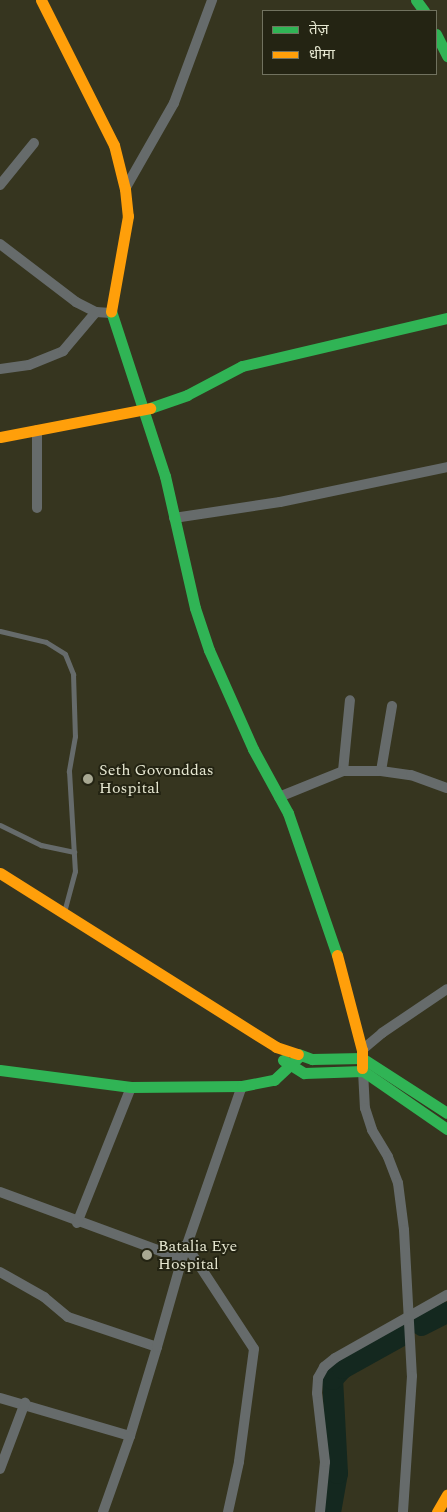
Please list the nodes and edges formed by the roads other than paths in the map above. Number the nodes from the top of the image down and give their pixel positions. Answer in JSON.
{"nodes":[{"id":1,"x":41,"y":0,"type":"edge"},
{"id":2,"x":212,"y":0,"type":"edge"},
{"id":3,"x":437,"y":36,"type":"edge"},
{"id":4,"x":447,"y":56,"type":"edge"},
{"id":5,"x":34,"y":143,"type":"dead end"},
{"id":6,"x":0,"y":185,"type":"edge"},
{"id":7,"x":126,"y":189,"type":"junction"},
{"id":8,"x":0,"y":244,"type":"edge"},
{"id":9,"x":96,"y":312,"type":"junction"},
{"id":10,"x":111,"y":314,"type":"junction"},
{"id":11,"x":447,"y":318,"type":"edge"},
{"id":12,"x":0,"y":369,"type":"edge"},
{"id":13,"x":142,"y":411,"type":"junction"},
{"id":14,"x":37,"y":430,"type":"junction"},
{"id":15,"x":0,"y":436,"type":"edge"},
{"id":16,"x":447,"y":467,"type":"edge"},
{"id":17,"x":37,"y":508,"type":"dead end"},
{"id":18,"x":174,"y":518,"type":"junction"},
{"id":19,"x":0,"y":631,"type":"edge"},
{"id":20,"x":350,"y":700,"type":"dead end"},
{"id":21,"x":392,"y":706,"type":"dead end"},
{"id":22,"x":343,"y":771,"type":"junction"},
{"id":23,"x":381,"y":771,"type":"junction"},
{"id":24,"x":447,"y":788,"type":"edge"},
{"id":25,"x":279,"y":797,"type":"junction"},
{"id":26,"x":0,"y":825,"type":"edge"},
{"id":27,"x":74,"y":852,"type":"junction"},
{"id":28,"x":0,"y":873,"type":"edge"},
{"id":29,"x":64,"y":914,"type":"junction"},
{"id":30,"x":447,"y":989,"type":"edge"},
{"id":31,"x":276,"y":1047,"type":"junction"},
{"id":32,"x":362,"y":1054,"type":"junction"},
{"id":33,"x":299,"y":1057,"type":"junction"},
{"id":34,"x":290,"y":1067,"type":"junction"},
{"id":35,"x":3,"y":1070,"type":"edge"},
{"id":36,"x":362,"y":1071,"type":"junction"},
{"id":37,"x":0,"y":1082,"type":"edge"},
{"id":38,"x":242,"y":1086,"type":"junction"},
{"id":39,"x":131,"y":1087,"type":"junction"},
{"id":40,"x":447,"y":1113,"type":"edge"},
{"id":41,"x":447,"y":1129,"type":"edge"},
{"id":42,"x":0,"y":1192,"type":"edge"},
{"id":43,"x":77,"y":1223,"type":"junction"},
{"id":44,"x":186,"y":1245,"type":"junction"},
{"id":45,"x":182,"y":1259,"type":"junction"},
{"id":46,"x":0,"y":1272,"type":"edge"},
{"id":47,"x":447,"y":1295,"type":"edge"},
{"id":48,"x":410,"y":1314,"type":"junction"},
{"id":49,"x":157,"y":1347,"type":"junction"},
{"id":50,"x":0,"y":1398,"type":"edge"},
{"id":51,"x":25,"y":1403,"type":"junction"},
{"id":52,"x":130,"y":1436,"type":"junction"},
{"id":53,"x":0,"y":1469,"type":"edge"},
{"id":54,"x":447,"y":1495,"type":"edge"},
{"id":55,"x":104,"y":1512,"type":"edge"},
{"id":56,"x":228,"y":1512,"type":"edge"},
{"id":57,"x":320,"y":1512,"type":"edge"},
{"id":58,"x":403,"y":1512,"type":"edge"},
{"id":59,"x":436,"y":1512,"type":"edge"}],
"edges":[{"from":1,"to":7,"type":"street"},
{"from":2,"to":7,"type":"street"},
{"from":3,"to":4,"type":"street"},
{"from":5,"to":6,"type":"street"},
{"from":7,"to":10,"type":"street"},
{"from":8,"to":9,"type":"street"},
{"from":9,"to":10,"type":"street"},
{"from":9,"to":12,"type":"street"},
{"from":10,"to":13,"type":"street"},
{"from":11,"to":13,"type":"street"},
{"from":13,"to":14,"type":"street"},
{"from":13,"to":18,"type":"street"},
{"from":14,"to":15,"type":"street"},
{"from":14,"to":17,"type":"street"},
{"from":16,"to":18,"type":"street"},
{"from":18,"to":25,"type":"street"},
{"from":19,"to":27,"type":"lane"},
{"from":20,"to":22,"type":"street"},
{"from":21,"to":23,"type":"street"},
{"from":22,"to":23,"type":"street"},
{"from":22,"to":25,"type":"street"},
{"from":23,"to":24,"type":"street"},
{"from":25,"to":32,"type":"street"},
{"from":26,"to":27,"type":"lane"},
{"from":27,"to":29,"type":"lane"},
{"from":28,"to":29,"type":"street"},
{"from":29,"to":31,"type":"street"},
{"from":30,"to":32,"type":"street"},
{"from":31,"to":33,"type":"street"},
{"from":31,"to":34,"type":"street"},
{"from":32,"to":33,"type":"street"},
{"from":32,"to":36,"type":"street"},
{"from":32,"to":40,"type":"street"},
{"from":33,"to":34,"type":"street"},
{"from":34,"to":36,"type":"street"},
{"from":34,"to":38,"type":"street"},
{"from":35,"to":37,"type":"street"},
{"from":35,"to":39,"type":"street"},
{"from":36,"to":41,"type":"street"},
{"from":36,"to":48,"type":"street"},
{"from":38,"to":39,"type":"street"},
{"from":38,"to":44,"type":"street"},
{"from":39,"to":43,"type":"street"},
{"from":42,"to":43,"type":"street"},
{"from":43,"to":45,"type":"street"},
{"from":44,"to":45,"type":"street"},
{"from":44,"to":56,"type":"street"},
{"from":45,"to":49,"type":"street"},
{"from":46,"to":49,"type":"street"},
{"from":47,"to":48,"type":"street"},
{"from":48,"to":57,"type":"street"},
{"from":48,"to":58,"type":"street"},
{"from":49,"to":52,"type":"street"},
{"from":50,"to":51,"type":"street"},
{"from":51,"to":52,"type":"street"},
{"from":51,"to":53,"type":"street"},
{"from":52,"to":55,"type":"street"},
{"from":54,"to":59,"type":"street"}]}
